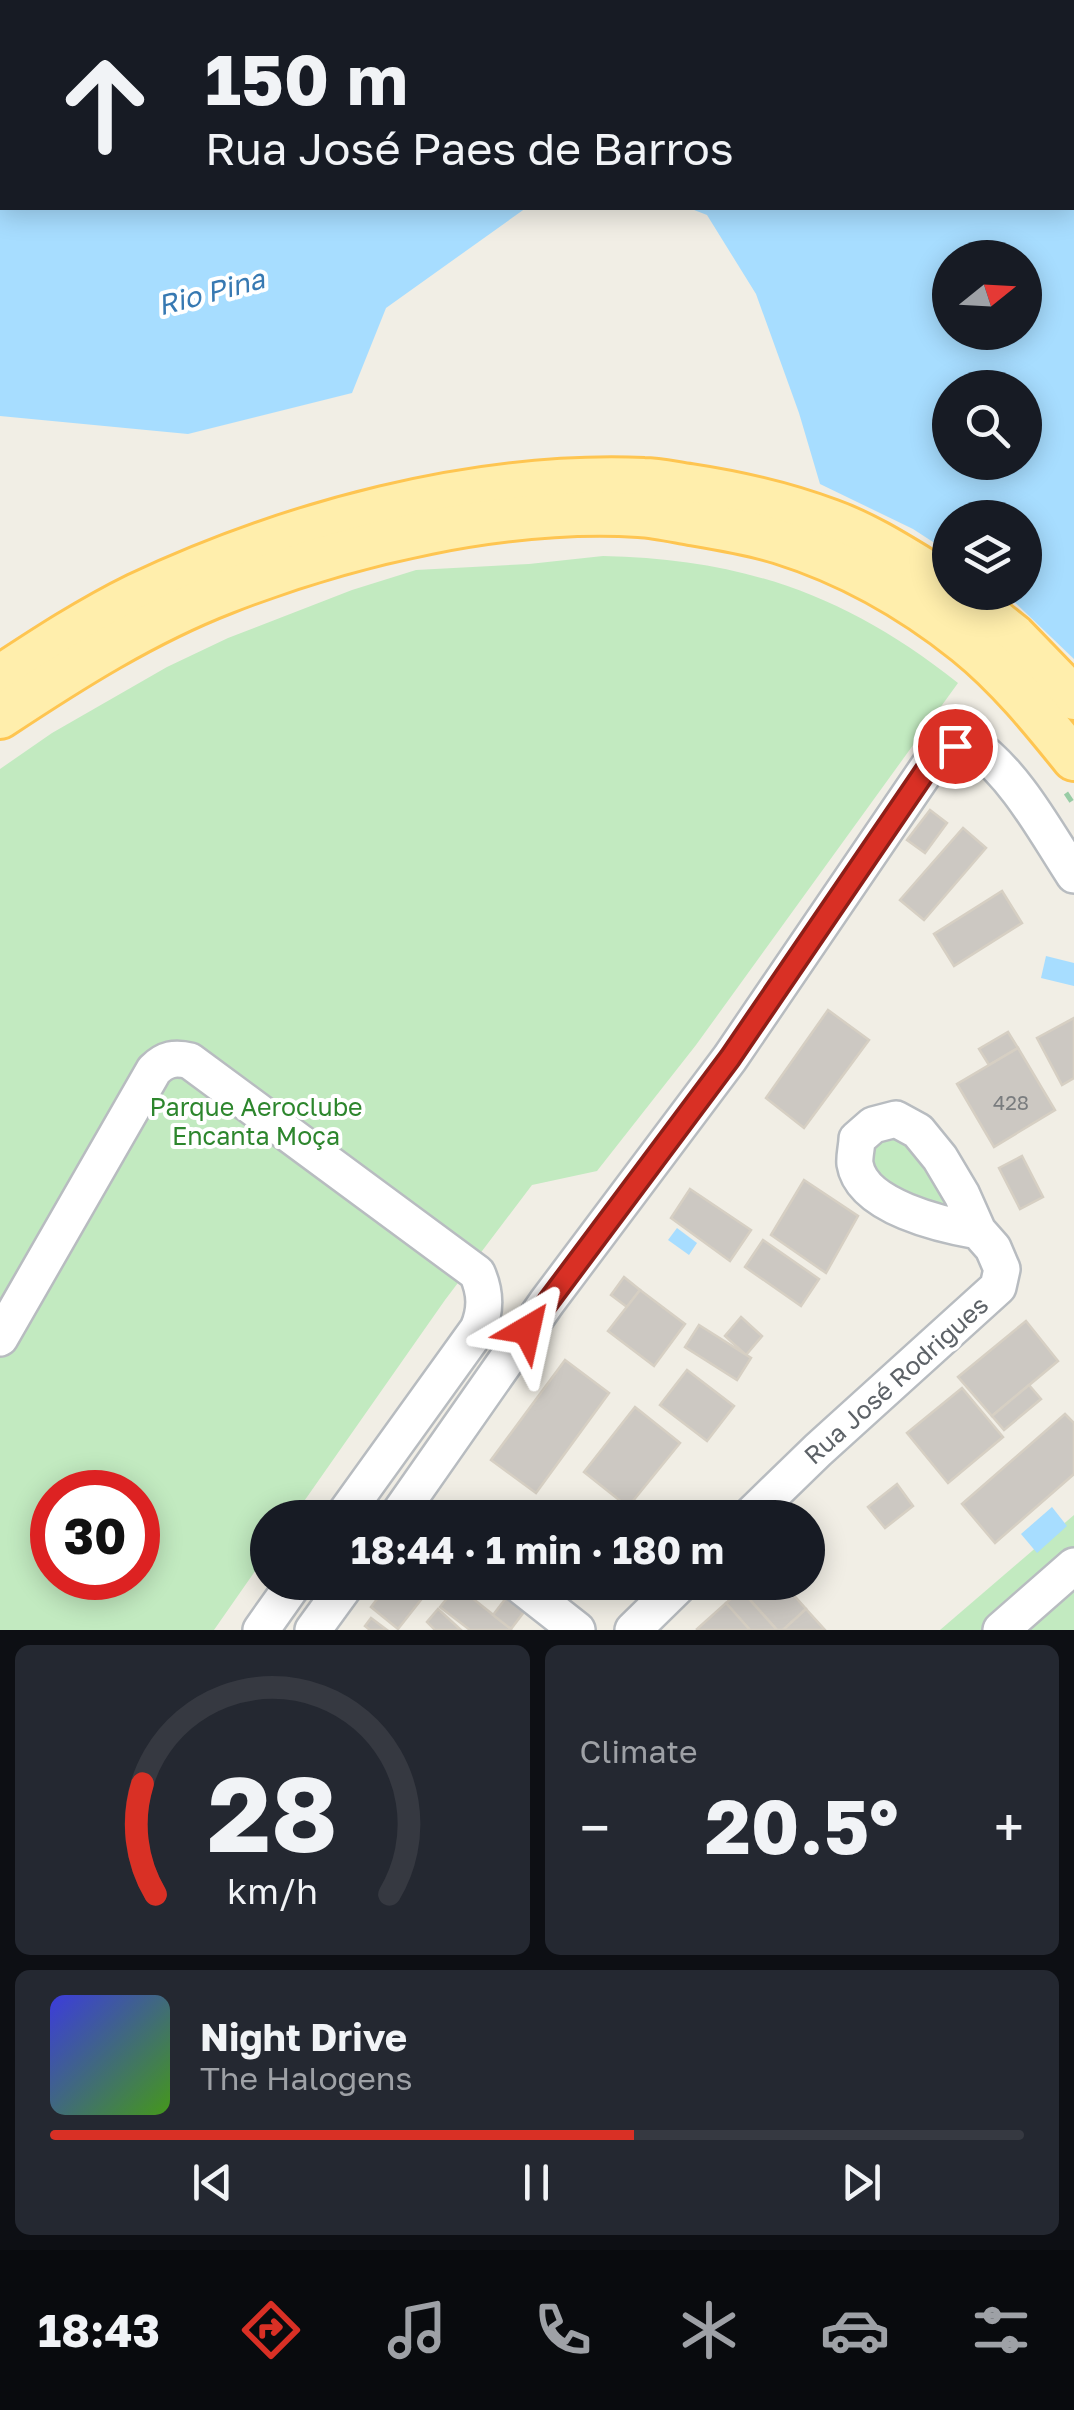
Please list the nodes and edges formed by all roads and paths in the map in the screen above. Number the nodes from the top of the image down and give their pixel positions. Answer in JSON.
{"nodes":[{"id":1,"x":644,"y":497,"type":"junction"},
{"id":2,"x":932,"y":575,"type":"edge"},
{"id":3,"x":981,"y":610,"type":"edge"},
{"id":4,"x":0,"y":677,"type":"edge"},
{"id":5,"x":1074,"y":698,"type":"edge"},
{"id":6,"x":0,"y":717,"type":"edge"},
{"id":7,"x":1066,"y":770,"type":"edge"},
{"id":8,"x":1074,"y":805,"type":"edge"},
{"id":9,"x":1074,"y":875,"type":"edge"},
{"id":10,"x":978,"y":1231,"type":"dead end"},
{"id":11,"x":0,"y":1338,"type":"edge"},
{"id":12,"x":372,"y":1476,"type":"junction"},
{"id":13,"x":355,"y":1500,"type":"edge"},
{"id":14,"x":399,"y":1500,"type":"edge"},
{"id":15,"x":420,"y":1500,"type":"edge"},
{"id":16,"x":767,"y":1500,"type":"edge"},
{"id":17,"x":1074,"y":1566,"type":"edge"},
{"id":18,"x":282,"y":1600,"type":"edge"},
{"id":19,"x":335,"y":1600,"type":"edge"},
{"id":20,"x":539,"y":1600,"type":"edge"},
{"id":21,"x":663,"y":1600,"type":"edge"},
{"id":22,"x":261,"y":1630,"type":"edge"},
{"id":23,"x":313,"y":1630,"type":"edge"},
{"id":24,"x":577,"y":1630,"type":"edge"},
{"id":25,"x":632,"y":1630,"type":"edge"},
{"id":26,"x":1000,"y":1630,"type":"edge"}],
"edges":[{"from":1,"to":2,"type":"main road"},
{"from":1,"to":4,"type":"main road"},
{"from":1,"to":6,"type":"main road"},
{"from":1,"to":7,"type":"main road"},
{"from":3,"to":5,"type":"main road"},
{"from":7,"to":8,"type":"path"},
{"from":9,"to":15,"type":"street"},
{"from":10,"to":16,"type":"street","name":"Rua José Rodrigues"},
{"from":11,"to":12,"type":"street"},
{"from":12,"to":13,"type":"street"},
{"from":12,"to":14,"type":"street"},
{"from":17,"to":26,"type":"street"},
{"from":18,"to":22,"type":"street"},
{"from":19,"to":23,"type":"street"},
{"from":20,"to":24,"type":"street"},
{"from":21,"to":25,"type":"street"}]}
